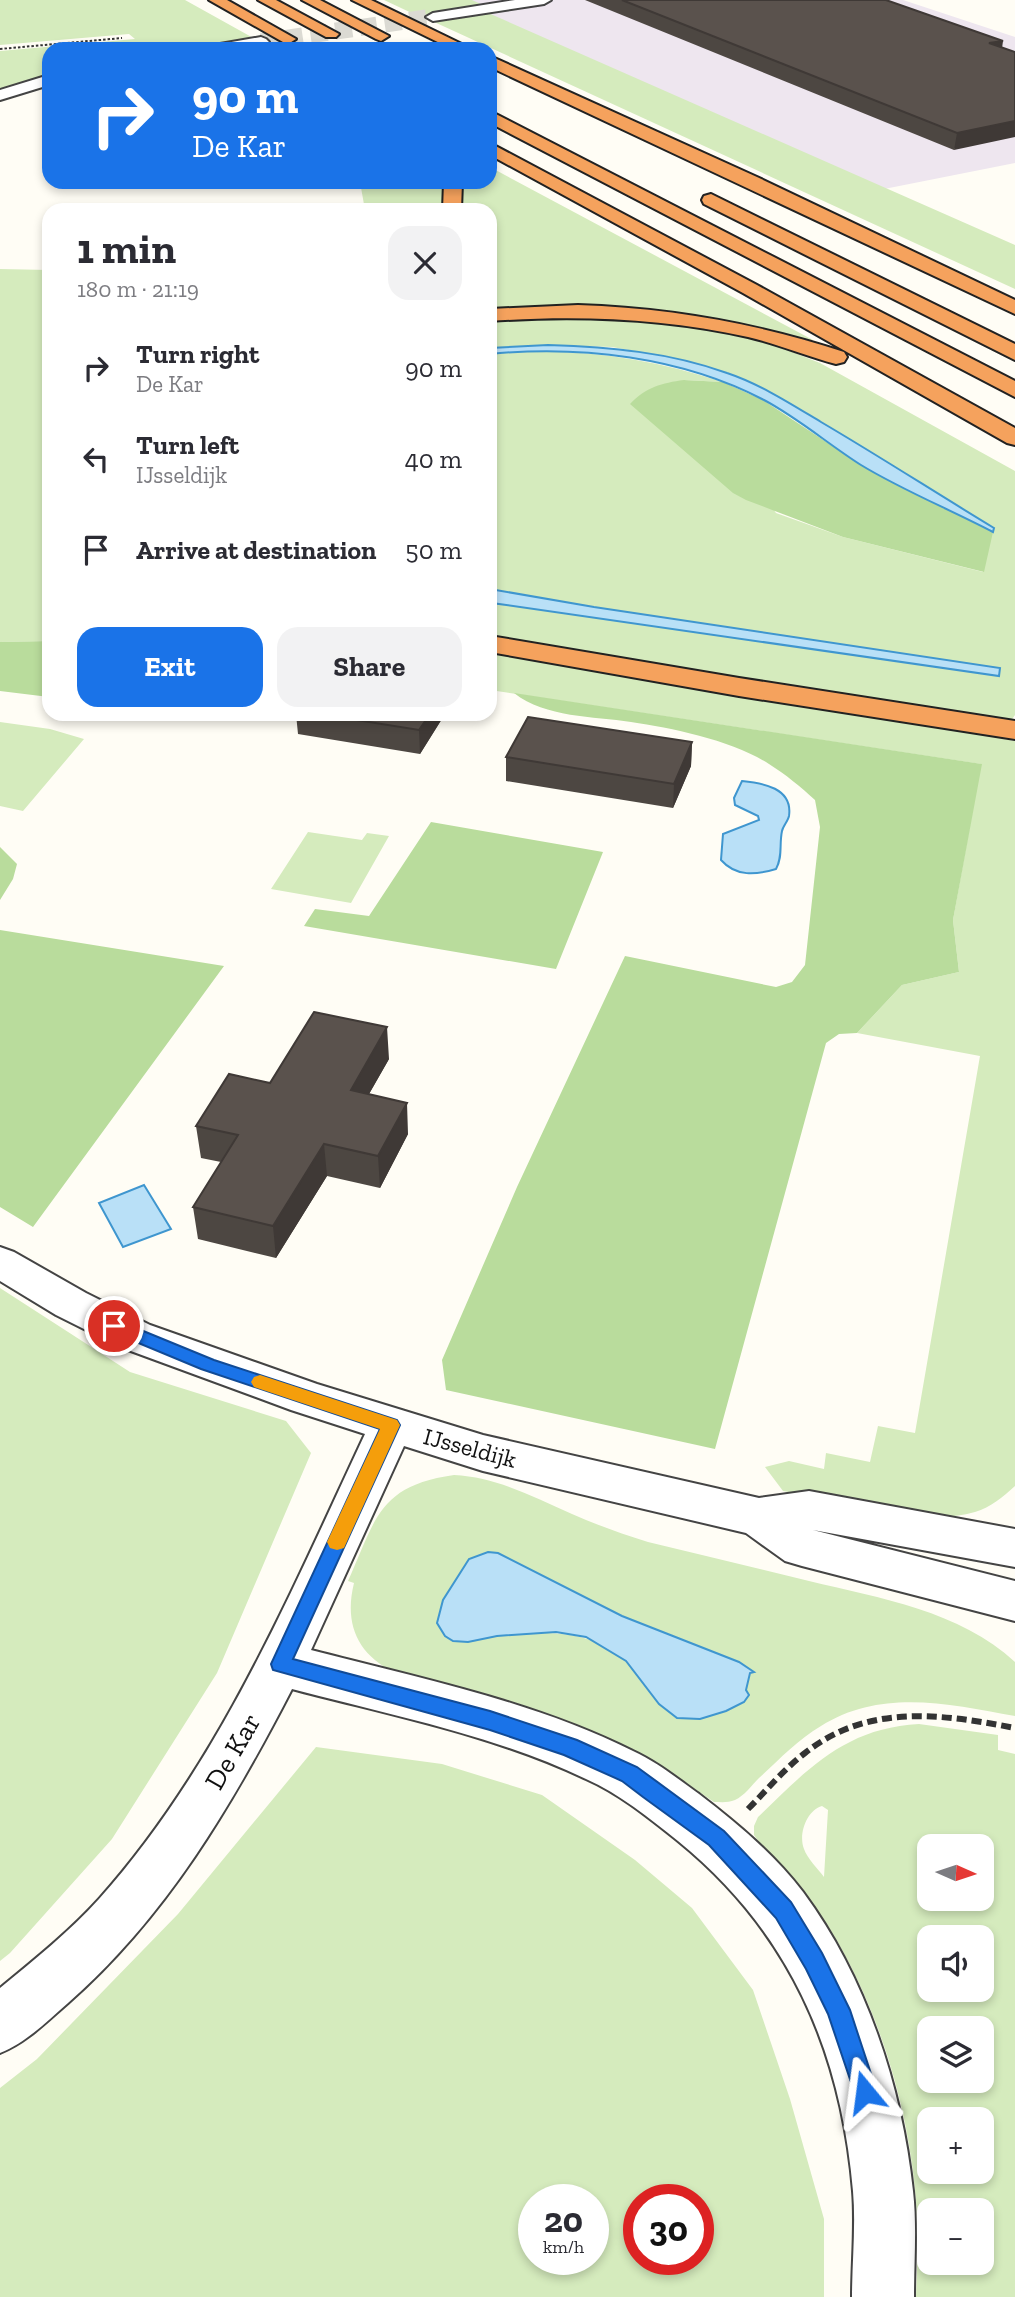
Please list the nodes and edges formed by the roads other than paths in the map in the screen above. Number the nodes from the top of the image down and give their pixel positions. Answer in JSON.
{"nodes":[{"id":1,"x":216,"y":0,"type":"edge"},
{"id":2,"x":265,"y":0,"type":"edge"},
{"id":3,"x":309,"y":0,"type":"edge"},
{"id":4,"x":359,"y":0,"type":"edge"},
{"id":5,"x":544,"y":0,"type":"edge"},
{"id":6,"x":433,"y":17,"type":"tunnel mouth"},
{"id":7,"x":293,"y":42,"type":"edge"},
{"id":8,"x":346,"y":42,"type":"edge"},
{"id":9,"x":394,"y":42,"type":"edge"},
{"id":10,"x":449,"y":42,"type":"edge"},
{"id":11,"x":497,"y":64,"type":"edge"},
{"id":12,"x":42,"y":82,"type":"edge"},
{"id":13,"x":0,"y":95,"type":"edge"},
{"id":14,"x":497,"y":120,"type":"edge"},
{"id":15,"x":497,"y":152,"type":"edge"},
{"id":16,"x":697,"y":193,"type":"dead end"},
{"id":17,"x":1015,"y":308,"type":"edge"},
{"id":18,"x":497,"y":315,"type":"edge"},
{"id":19,"x":1015,"y":353,"type":"edge"},
{"id":20,"x":1015,"y":390,"type":"edge"},
{"id":21,"x":1014,"y":438,"type":"edge"},
{"id":22,"x":497,"y":624,"type":"edge"},
{"id":23,"x":497,"y":645,"type":"edge"},
{"id":24,"x":1015,"y":703,"type":"edge"},
{"id":25,"x":1015,"y":730,"type":"edge"},
{"id":26,"x":0,"y":1262,"type":"edge"},
{"id":27,"x":391,"y":1425,"type":"junction"},
{"id":28,"x":759,"y":1517,"type":"junction"},
{"id":29,"x":1015,"y":1548,"type":"edge"},
{"id":30,"x":1015,"y":1601,"type":"edge"},
{"id":31,"x":281,"y":1664,"type":"junction"},
{"id":32,"x":0,"y":2025,"type":"edge"},
{"id":33,"x":883,"y":2297,"type":"edge"}],
"edges":[{"from":1,"to":7,"type":"highway"},
{"from":2,"to":8,"type":"highway"},
{"from":3,"to":9,"type":"highway"},
{"from":4,"to":10,"type":"highway"},
{"from":5,"to":6,"type":"street"},
{"from":11,"to":17,"type":"highway"},
{"from":12,"to":13,"type":"street"},
{"from":14,"to":20,"type":"highway"},
{"from":15,"to":21,"type":"highway"},
{"from":16,"to":19,"type":"highway"},
{"from":18,"to":21,"type":"highway"},
{"from":22,"to":24,"type":"highway"},
{"from":23,"to":25,"type":"highway"},
{"from":26,"to":27,"type":"street","name":"IJsseldijk"},
{"from":27,"to":28,"type":"street","name":"IJsseldijk"},
{"from":27,"to":31,"type":"street","name":"De Kar"},
{"from":28,"to":29,"type":"street","name":"IJsseldijk"},
{"from":28,"to":30,"type":"street","name":"IJsseldijk"},
{"from":31,"to":32,"type":"street","name":"De Kar"},
{"from":31,"to":33,"type":"street"}]}
